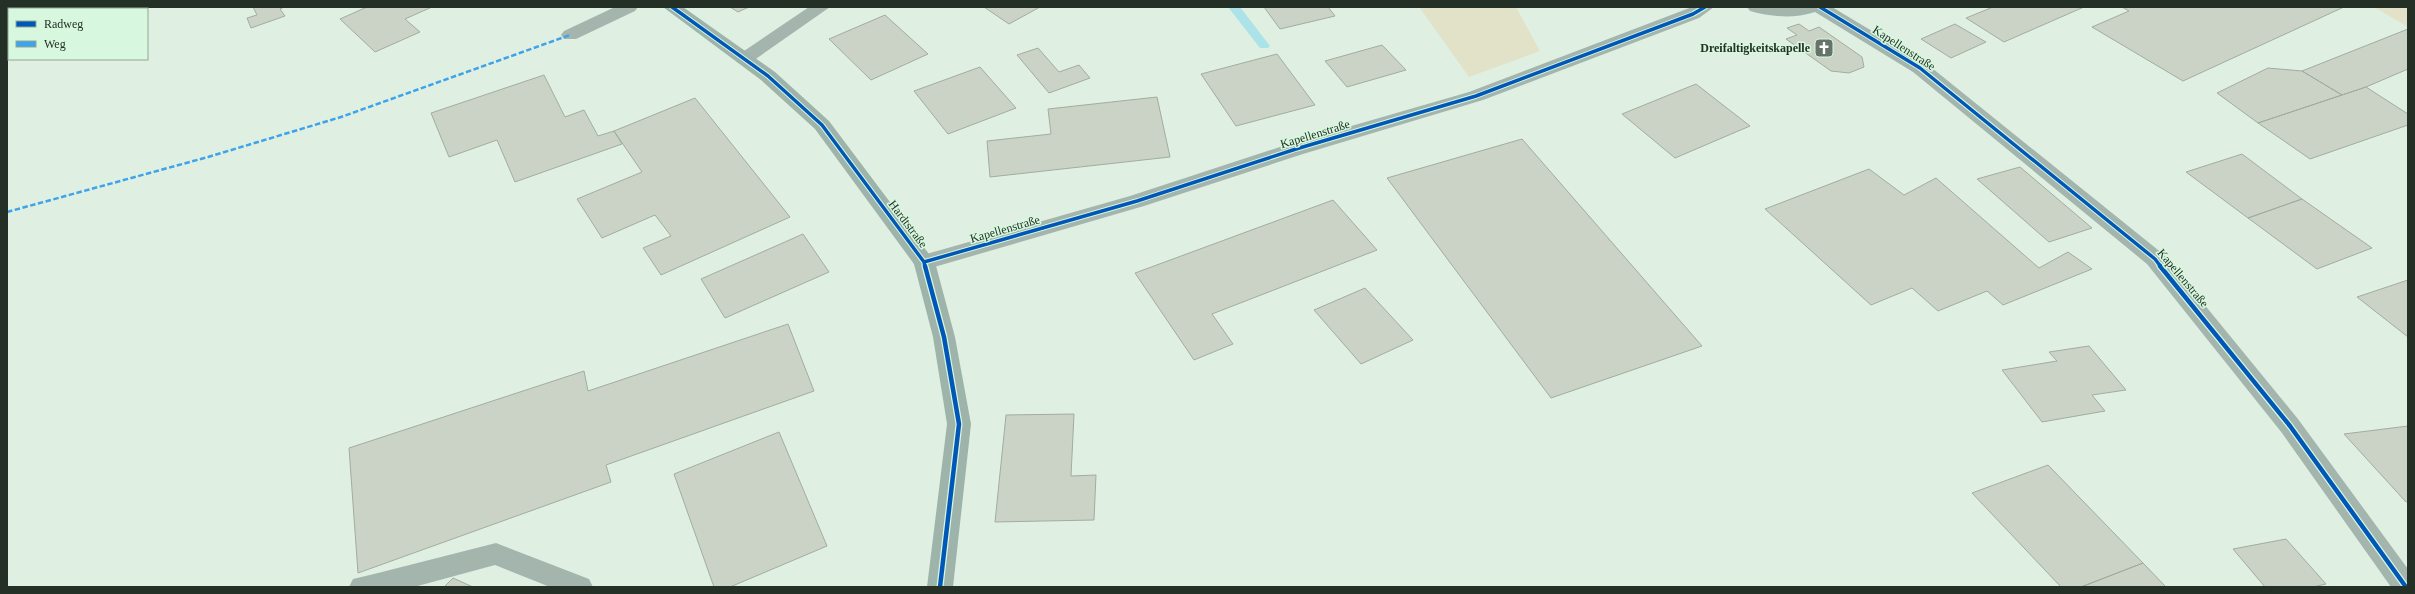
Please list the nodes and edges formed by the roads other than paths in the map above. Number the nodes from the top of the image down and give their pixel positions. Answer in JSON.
{"nodes":[{"id":1,"x":629,"y":7,"type":"edge"},
{"id":2,"x":672,"y":7,"type":"edge"},
{"id":3,"x":821,"y":7,"type":"edge"},
{"id":4,"x":1705,"y":7,"type":"edge"},
{"id":5,"x":1756,"y":7,"type":"edge"},
{"id":6,"x":1812,"y":7,"type":"edge"},
{"id":7,"x":1820,"y":7,"type":"edge"},
{"id":8,"x":570,"y":35,"type":"dead end"},
{"id":9,"x":744,"y":59,"type":"junction"},
{"id":10,"x":924,"y":262,"type":"junction"},
{"id":11,"x":362,"y":587,"type":"edge"},
{"id":12,"x":580,"y":587,"type":"edge"},
{"id":13,"x":940,"y":587,"type":"edge"},
{"id":14,"x":2406,"y":587,"type":"edge"}],
"edges":[{"from":1,"to":8,"type":"street"},
{"from":2,"to":9,"type":"street","name":"Hardtstraße"},
{"from":3,"to":9,"type":"street"},
{"from":4,"to":10,"type":"street","name":"Kapellenstraße"},
{"from":5,"to":6,"type":"street"},
{"from":7,"to":14,"type":"street","name":"Kapellenstraße"},
{"from":9,"to":10,"type":"street","name":"Hardtstraße"},
{"from":10,"to":13,"type":"street","name":"Hardtstraße"},
{"from":11,"to":12,"type":"street"}]}
